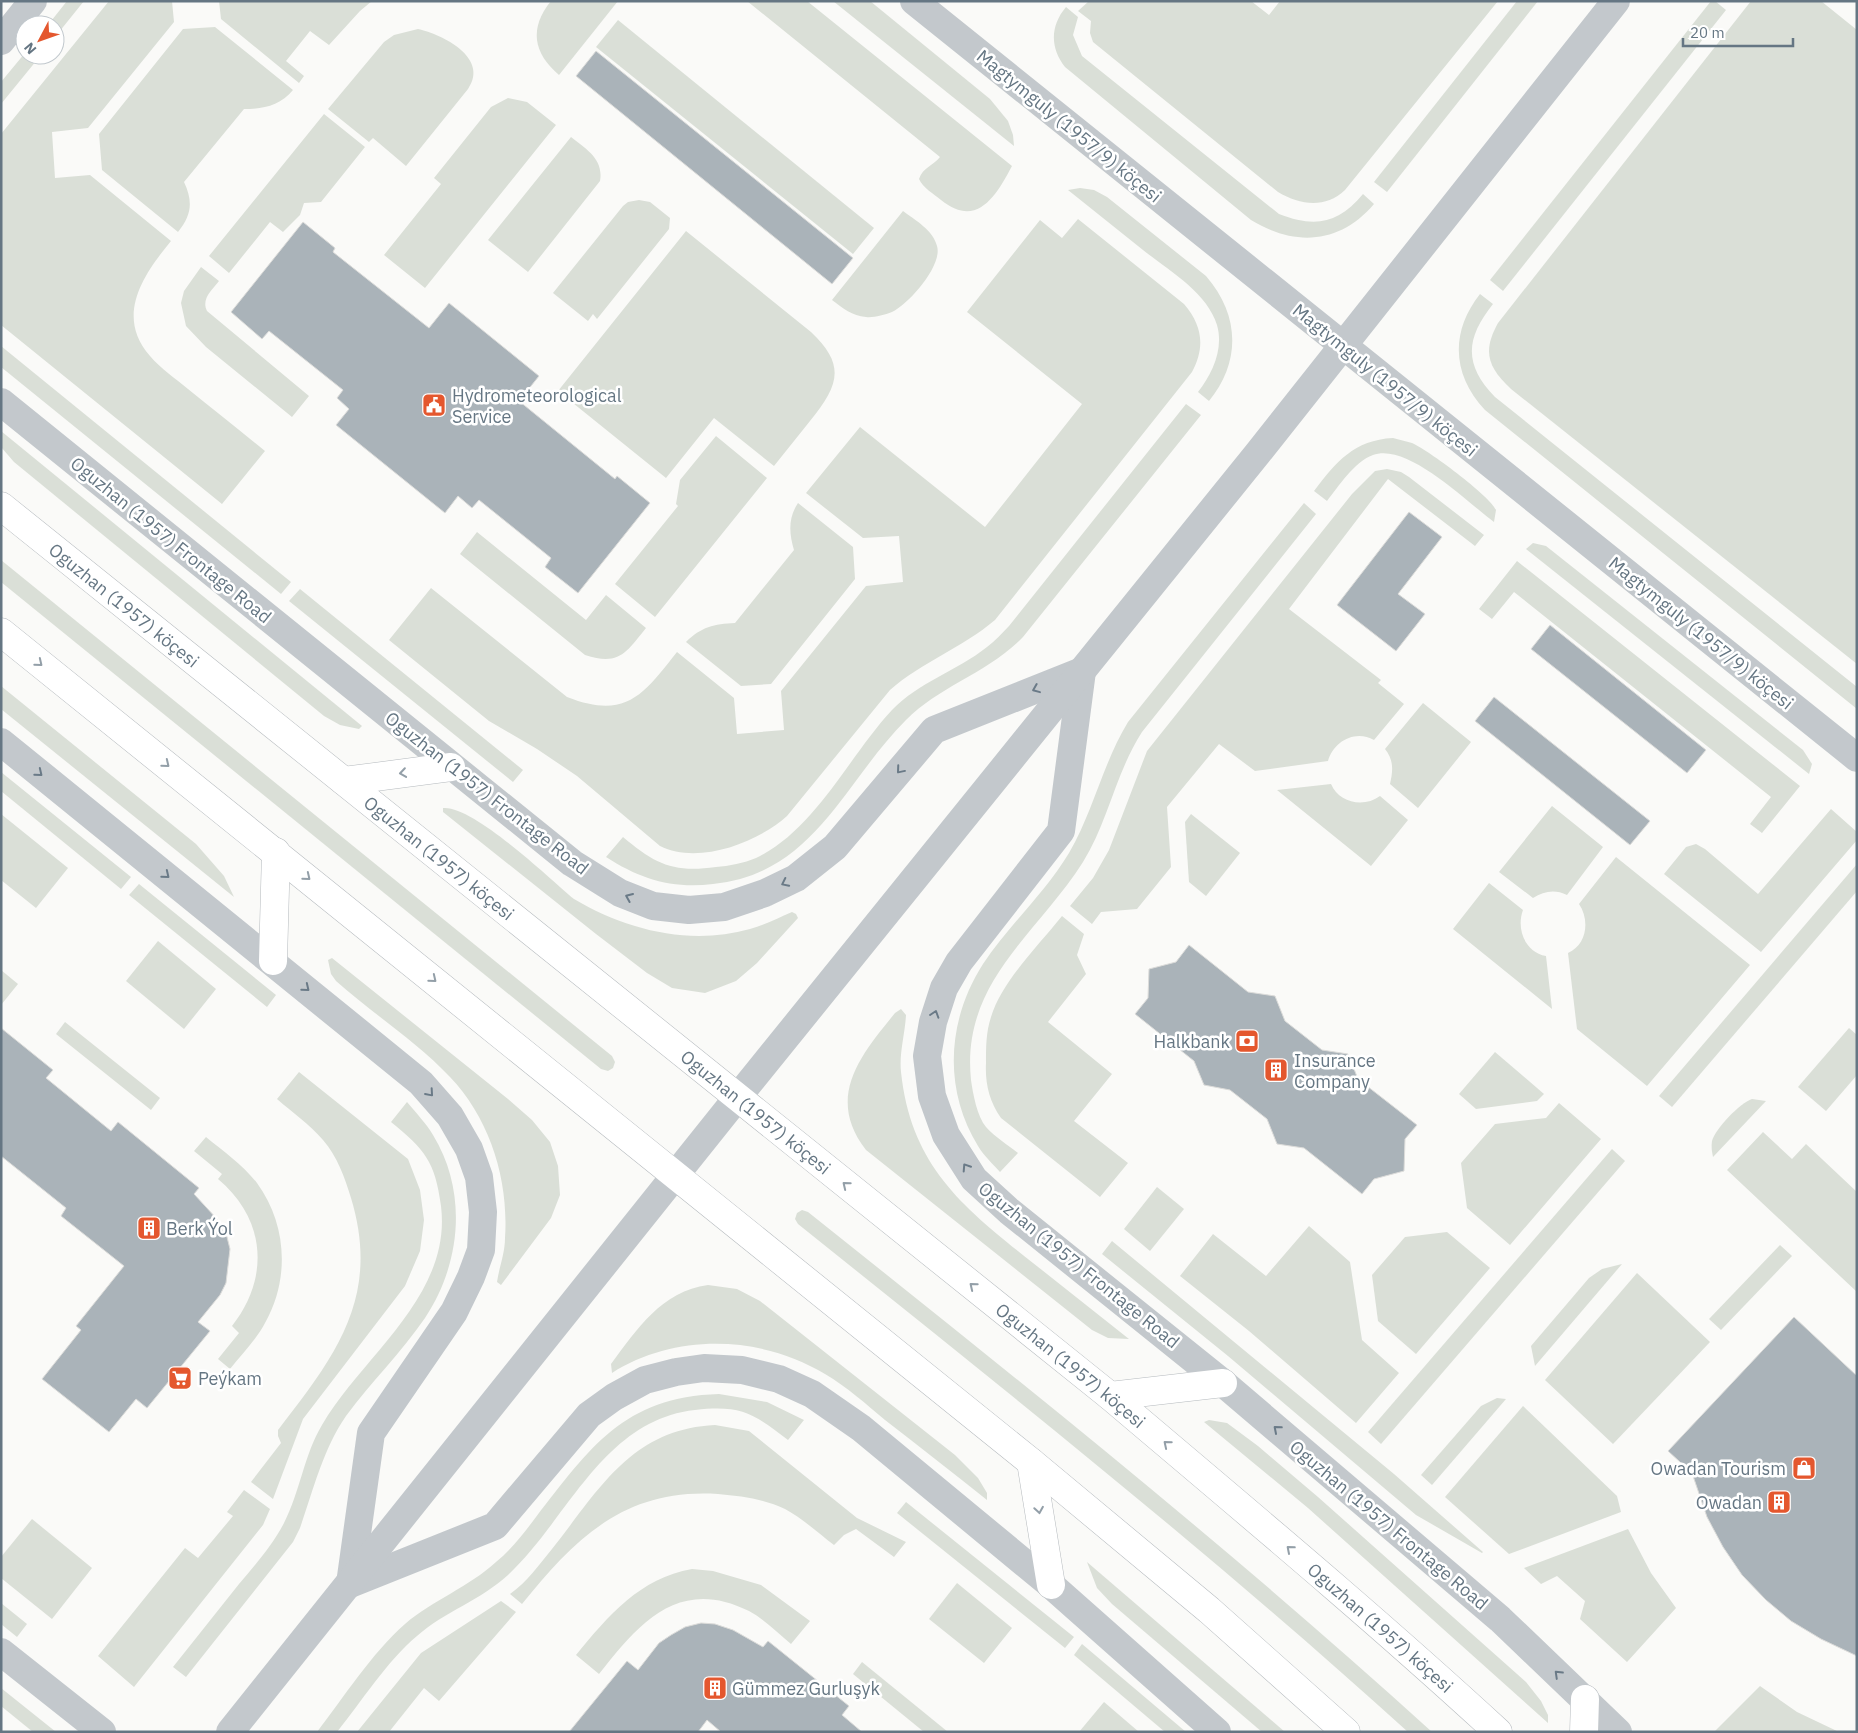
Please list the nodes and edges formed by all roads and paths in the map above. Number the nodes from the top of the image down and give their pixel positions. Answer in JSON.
{"nodes":[{"id":1,"x":33,"y":1,"type":"edge"},
{"id":2,"x":914,"y":1,"type":"edge"},
{"id":3,"x":1616,"y":1,"type":"edge"},
{"id":4,"x":1,"y":40,"type":"edge"},
{"id":5,"x":1343,"y":346,"type":"junction"},
{"id":6,"x":1,"y":402,"type":"edge"},
{"id":7,"x":1,"y":506,"type":"edge"},
{"id":8,"x":1,"y":632,"type":"edge"},
{"id":9,"x":1082,"y":671,"type":"junction"},
{"id":10,"x":1,"y":742,"type":"edge"},
{"id":11,"x":1857,"y":758,"type":"edge"},
{"id":12,"x":451,"y":767,"type":"junction"},
{"id":13,"x":344,"y":781,"type":"junction"},
{"id":14,"x":276,"y":852,"type":"junction"},
{"id":15,"x":272,"y":961,"type":"junction"},
{"id":16,"x":737,"y":1098,"type":"junction"},
{"id":17,"x":676,"y":1175,"type":"junction"},
{"id":18,"x":1223,"y":1383,"type":"junction"},
{"id":19,"x":1110,"y":1396,"type":"junction"},
{"id":20,"x":1031,"y":1462,"type":"junction"},
{"id":21,"x":350,"y":1584,"type":"junction"},
{"id":22,"x":1051,"y":1585,"type":"junction"},
{"id":23,"x":1,"y":1652,"type":"edge"},
{"id":24,"x":1585,"y":1700,"type":"junction"},
{"id":25,"x":102,"y":1732,"type":"edge"},
{"id":26,"x":230,"y":1732,"type":"edge"},
{"id":27,"x":1217,"y":1732,"type":"edge"},
{"id":28,"x":1346,"y":1732,"type":"edge"},
{"id":29,"x":1498,"y":1732,"type":"edge"},
{"id":30,"x":1584,"y":1732,"type":"edge"},
{"id":31,"x":1618,"y":1732,"type":"edge"}],
"edges":[{"from":1,"to":4,"type":"street"},
{"from":2,"to":5,"type":"street","name":"Magtymguly (1957/9) köçesi"},
{"from":3,"to":5,"type":"street"},
{"from":5,"to":9,"type":"street"},
{"from":5,"to":11,"type":"street","name":"Magtymguly (1957/9) köçesi"},
{"from":6,"to":12,"type":"street","name":"Oguzhan (1957) Frontage Road"},
{"from":7,"to":13,"type":"main road","name":"Oguzhan (1957) köçesi"},
{"from":8,"to":14,"type":"main road","one_way":true},
{"from":9,"to":12,"type":"street","name":"Oguzhan (1957) Frontage Road","one_way":true},
{"from":9,"to":16,"type":"street"},
{"from":18,"to":9,"type":"street","name":"Oguzhan (1957) Frontage Road","one_way":true},
{"from":10,"to":15,"type":"street","one_way":true},
{"from":12,"to":13,"type":"main road","one_way":true},
{"from":13,"to":16,"type":"main road","name":"Oguzhan (1957) köçesi"},
{"from":14,"to":15,"type":"main road"},
{"from":14,"to":17,"type":"main road","one_way":true},
{"from":15,"to":21,"type":"street","one_way":true},
{"from":16,"to":17,"type":"street"},
{"from":19,"to":16,"type":"main road","name":"Oguzhan (1957) köçesi","one_way":true},
{"from":17,"to":20,"type":"main road"},
{"from":17,"to":21,"type":"street"},
{"from":18,"to":19,"type":"main road"},
{"from":24,"to":18,"type":"street","name":"Oguzhan (1957) Frontage Road","one_way":true},
{"from":29,"to":19,"type":"main road","name":"Oguzhan (1957) köçesi","one_way":true},
{"from":20,"to":22,"type":"main road","one_way":true},
{"from":20,"to":28,"type":"main road"},
{"from":21,"to":22,"type":"street"},
{"from":21,"to":26,"type":"street"},
{"from":22,"to":27,"type":"street"},
{"from":23,"to":25,"type":"street"},
{"from":24,"to":30,"type":"main road"},
{"from":24,"to":31,"type":"street","name":"Oguzhan (1957) Frontage Road"}]}
